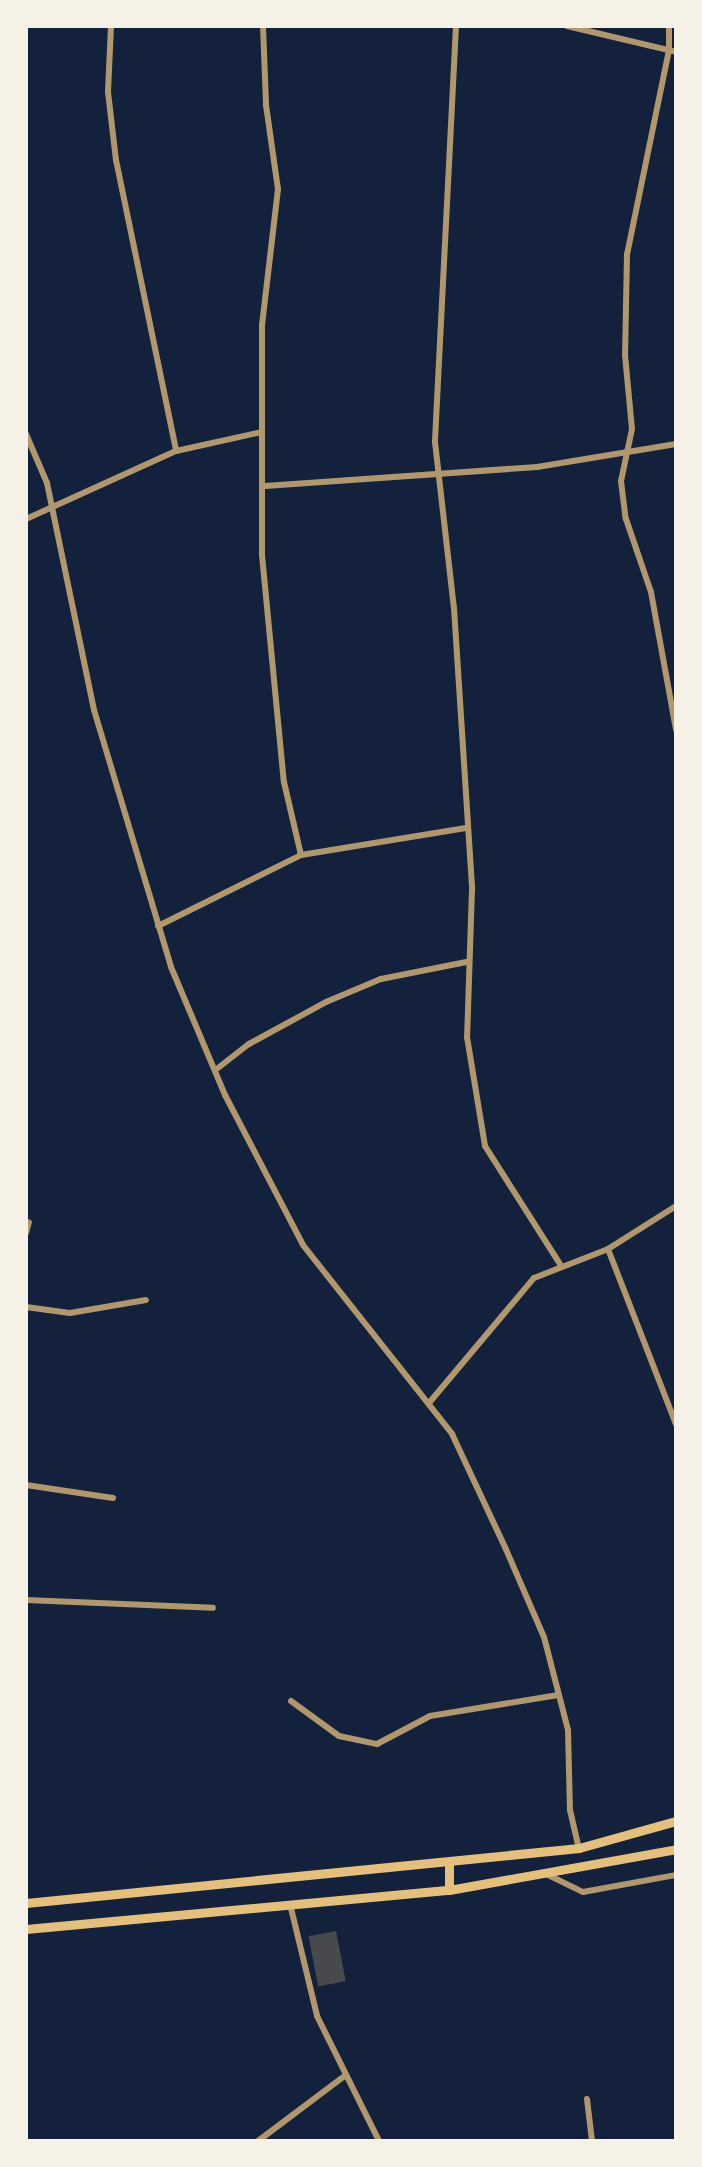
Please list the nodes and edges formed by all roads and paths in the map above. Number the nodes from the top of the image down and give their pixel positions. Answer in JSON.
{"nodes":[{"id":1,"x":111,"y":26,"type":"edge"},
{"id":2,"x":263,"y":26,"type":"edge"},
{"id":3,"x":456,"y":26,"type":"edge"},
{"id":4,"x":567,"y":26,"type":"edge"},
{"id":5,"x":669,"y":26,"type":"edge"},
{"id":6,"x":673,"y":51,"type":"edge"},
{"id":7,"x":262,"y":432,"type":"junction"},
{"id":8,"x":26,"y":434,"type":"edge"},
{"id":9,"x":676,"y":444,"type":"edge"},
{"id":10,"x":176,"y":451,"type":"junction"},
{"id":11,"x":627,"y":453,"type":"junction"},
{"id":12,"x":441,"y":476,"type":"junction"},
{"id":13,"x":265,"y":486,"type":"junction"},
{"id":14,"x":52,"y":508,"type":"junction"},
{"id":15,"x":26,"y":519,"type":"edge"},
{"id":16,"x":676,"y":730,"type":"edge"},
{"id":17,"x":466,"y":828,"type":"junction"},
{"id":18,"x":301,"y":855,"type":"junction"},
{"id":19,"x":158,"y":926,"type":"junction"},
{"id":20,"x":466,"y":962,"type":"junction"},
{"id":21,"x":218,"y":1068,"type":"junction"},
{"id":22,"x":676,"y":1206,"type":"edge"},
{"id":23,"x":29,"y":1222,"type":"dead end"},
{"id":24,"x":26,"y":1233,"type":"edge"},
{"id":25,"x":608,"y":1249,"type":"junction"},
{"id":26,"x":560,"y":1264,"type":"junction"},
{"id":27,"x":146,"y":1300,"type":"dead end"},
{"id":28,"x":26,"y":1307,"type":"edge"},
{"id":29,"x":429,"y":1403,"type":"junction"},
{"id":30,"x":676,"y":1424,"type":"edge"},
{"id":31,"x":26,"y":1485,"type":"edge"},
{"id":32,"x":113,"y":1498,"type":"dead end"},
{"id":33,"x":26,"y":1600,"type":"edge"},
{"id":34,"x":213,"y":1608,"type":"dead end"},
{"id":35,"x":558,"y":1695,"type":"junction"},
{"id":36,"x":291,"y":1701,"type":"dead end"},
{"id":37,"x":676,"y":1821,"type":"edge"},
{"id":38,"x":579,"y":1848,"type":"junction"},
{"id":39,"x":676,"y":1849,"type":"edge"},
{"id":40,"x":449,"y":1862,"type":"junction"},
{"id":41,"x":544,"y":1873,"type":"junction"},
{"id":42,"x":676,"y":1875,"type":"edge"},
{"id":43,"x":449,"y":1890,"type":"junction"},
{"id":44,"x":26,"y":1903,"type":"edge"},
{"id":45,"x":290,"y":1904,"type":"junction"},
{"id":46,"x":26,"y":1929,"type":"edge"},
{"id":47,"x":346,"y":2075,"type":"junction"},
{"id":48,"x":587,"y":2099,"type":"dead end"},
{"id":49,"x":258,"y":2141,"type":"edge"},
{"id":50,"x":379,"y":2141,"type":"edge"},
{"id":51,"x":592,"y":2141,"type":"edge"}],
"edges":[{"from":1,"to":10,"type":"street"},
{"from":2,"to":7,"type":"street"},
{"from":3,"to":12,"type":"street"},
{"from":4,"to":6,"type":"street"},
{"from":5,"to":6,"type":"street"},
{"from":6,"to":11,"type":"street"},
{"from":7,"to":10,"type":"street"},
{"from":7,"to":13,"type":"street"},
{"from":8,"to":14,"type":"street"},
{"from":9,"to":11,"type":"street"},
{"from":10,"to":14,"type":"street"},
{"from":11,"to":12,"type":"street"},
{"from":11,"to":16,"type":"street"},
{"from":12,"to":13,"type":"street"},
{"from":12,"to":17,"type":"street"},
{"from":13,"to":18,"type":"street"},
{"from":14,"to":15,"type":"street"},
{"from":14,"to":19,"type":"street"},
{"from":17,"to":18,"type":"street"},
{"from":17,"to":20,"type":"street"},
{"from":18,"to":19,"type":"street"},
{"from":19,"to":21,"type":"street"},
{"from":20,"to":21,"type":"street"},
{"from":20,"to":26,"type":"street"},
{"from":21,"to":29,"type":"street"},
{"from":22,"to":25,"type":"street"},
{"from":23,"to":24,"type":"street"},
{"from":25,"to":26,"type":"street"},
{"from":25,"to":30,"type":"street"},
{"from":26,"to":29,"type":"street"},
{"from":27,"to":28,"type":"street"},
{"from":29,"to":35,"type":"street"},
{"from":31,"to":32,"type":"street"},
{"from":33,"to":34,"type":"street"},
{"from":35,"to":36,"type":"street"},
{"from":35,"to":38,"type":"street"},
{"from":37,"to":38,"type":"main road"},
{"from":38,"to":40,"type":"main road"},
{"from":39,"to":41,"type":"main road"},
{"from":40,"to":43,"type":"main road"},
{"from":40,"to":44,"type":"main road"},
{"from":41,"to":42,"type":"street"},
{"from":41,"to":43,"type":"main road"},
{"from":43,"to":45,"type":"main road"},
{"from":45,"to":46,"type":"main road"},
{"from":45,"to":47,"type":"street"},
{"from":47,"to":49,"type":"street"},
{"from":47,"to":50,"type":"street"},
{"from":48,"to":51,"type":"street"}]}
